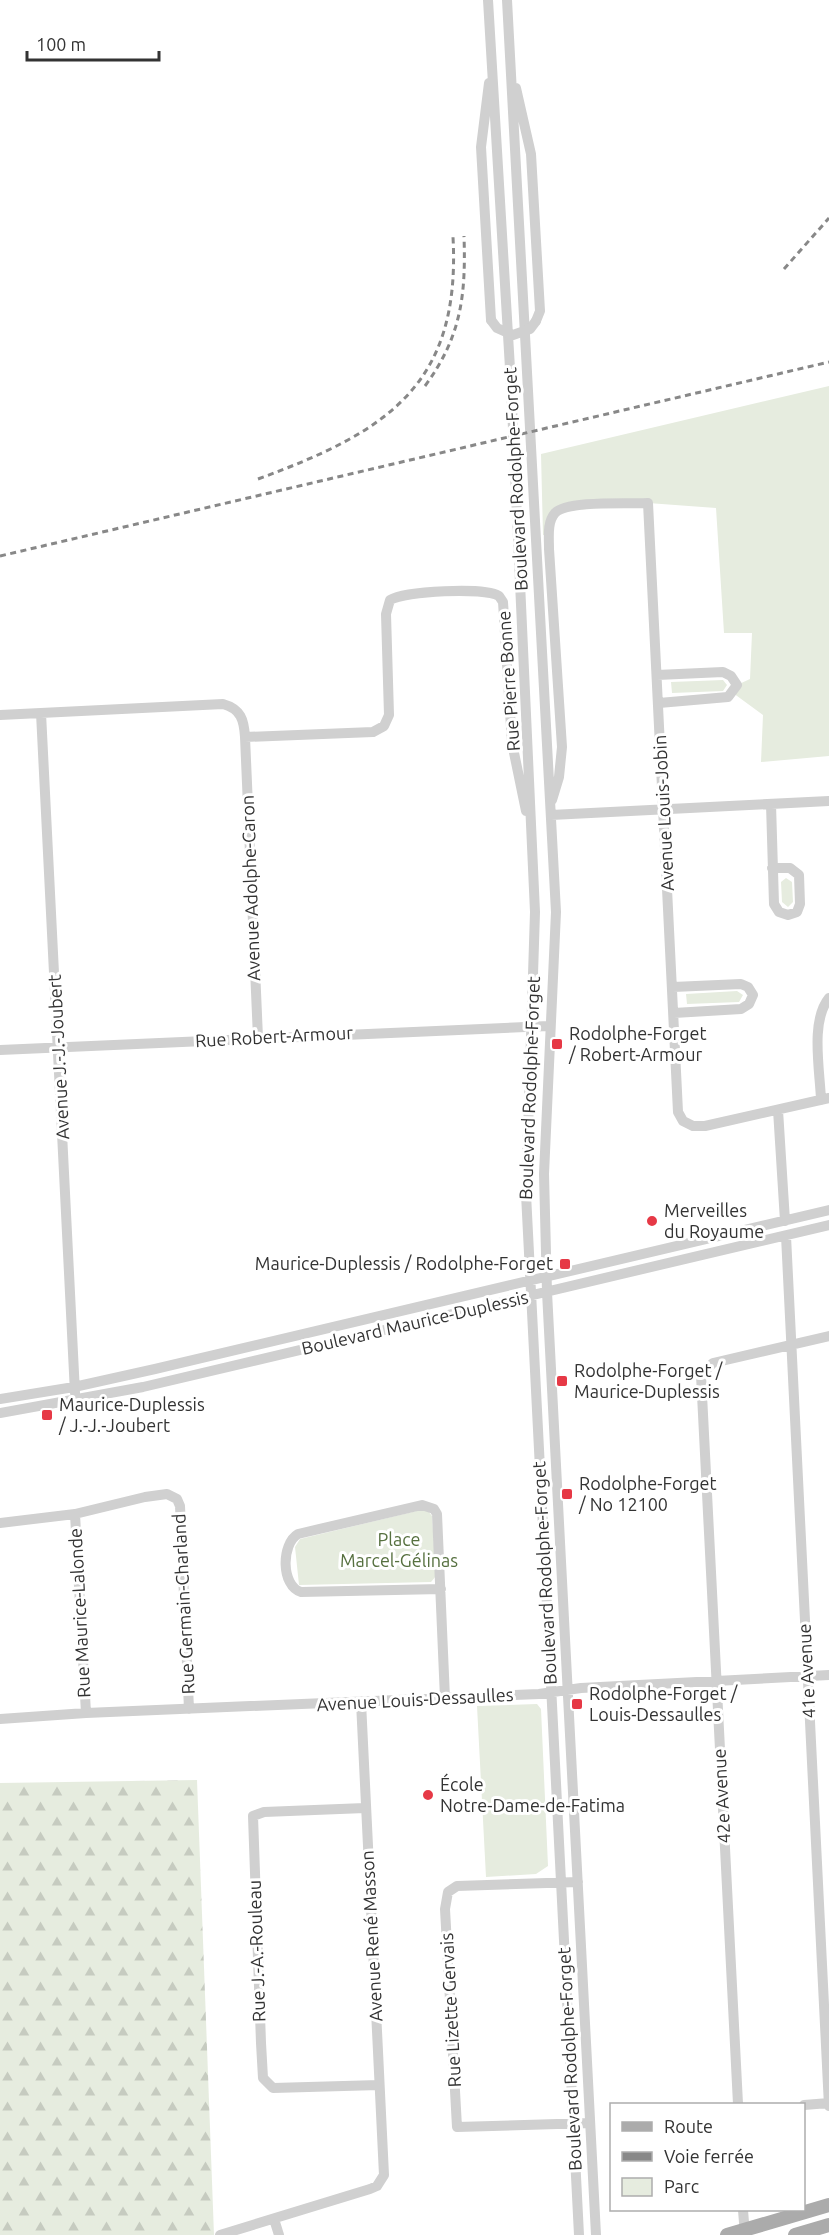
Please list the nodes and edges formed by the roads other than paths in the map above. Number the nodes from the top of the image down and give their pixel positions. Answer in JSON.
{"nodes":[{"id":1,"x":488,"y":0,"type":"edge"},
{"id":2,"x":507,"y":0,"type":"edge"},
{"id":3,"x":493,"y":59,"type":"junction"},
{"id":4,"x":512,"y":80,"type":"junction"},
{"id":5,"x":648,"y":503,"type":"joint"},
{"id":6,"x":657,"y":675,"type":"junction"},
{"id":7,"x":658,"y":703,"type":"junction"},
{"id":8,"x":41,"y":713,"type":"junction"},
{"id":9,"x":0,"y":715,"type":"edge"},
{"id":10,"x":245,"y":737,"type":"junction"},
{"id":11,"x":829,"y":801,"type":"edge"},
{"id":12,"x":771,"y":804,"type":"junction"},
{"id":13,"x":664,"y":810,"type":"junction"},
{"id":14,"x":550,"y":811,"type":"junction"},
{"id":15,"x":532,"y":838,"type":"junction"},
{"id":16,"x":772,"y":868,"type":"dead end"},
{"id":17,"x":535,"y":912,"type":"junction"},
{"id":18,"x":556,"y":912,"type":"junction"},
{"id":19,"x":673,"y":987,"type":"junction"},
{"id":20,"x":829,"y":999,"type":"edge"},
{"id":21,"x":675,"y":1013,"type":"junction"},
{"id":22,"x":530,"y":1026,"type":"junction"},
{"id":23,"x":549,"y":1026,"type":"junction"},
{"id":24,"x":258,"y":1038,"type":"junction"},
{"id":25,"x":58,"y":1048,"type":"junction"},
{"id":26,"x":0,"y":1050,"type":"edge"},
{"id":27,"x":825,"y":1099,"type":"edge"},
{"id":28,"x":778,"y":1110,"type":"junction"},
{"id":29,"x":829,"y":1210,"type":"edge"},
{"id":30,"x":785,"y":1221,"type":"junction"},
{"id":31,"x":829,"y":1225,"type":"edge"},
{"id":32,"x":786,"y":1236,"type":"junction"},
{"id":33,"x":547,"y":1276,"type":"junction"},
{"id":34,"x":531,"y":1280,"type":"junction"},
{"id":35,"x":547,"y":1292,"type":"junction"},
{"id":36,"x":531,"y":1297,"type":"junction"},
{"id":37,"x":829,"y":1336,"type":"edge"},
{"id":38,"x":791,"y":1345,"type":"junction"},
{"id":39,"x":74,"y":1387,"type":"junction"},
{"id":40,"x":0,"y":1399,"type":"edge"},
{"id":41,"x":76,"y":1402,"type":"junction"},
{"id":42,"x":0,"y":1413,"type":"edge"},
{"id":43,"x":75,"y":1514,"type":"junction"},
{"id":44,"x":0,"y":1523,"type":"edge"},
{"id":45,"x":441,"y":1589,"type":"junction"},
{"id":46,"x":829,"y":1675,"type":"edge"},
{"id":47,"x":807,"y":1676,"type":"junction"},
{"id":48,"x":716,"y":1681,"type":"junction"},
{"id":49,"x":567,"y":1689,"type":"junction"},
{"id":50,"x":551,"y":1692,"type":"junction"},
{"id":51,"x":445,"y":1698,"type":"junction"},
{"id":52,"x":361,"y":1702,"type":"junction"},
{"id":53,"x":189,"y":1709,"type":"junction"},
{"id":54,"x":86,"y":1713,"type":"junction"},
{"id":55,"x":0,"y":1719,"type":"edge"},
{"id":56,"x":365,"y":1808,"type":"junction"},
{"id":57,"x":578,"y":1882,"type":"junction"},
{"id":58,"x":561,"y":1883,"type":"junction"},
{"id":59,"x":379,"y":2085,"type":"junction"},
{"id":60,"x":738,"y":2103,"type":"edge"},
{"id":61,"x":805,"y":2104,"type":"edge"},
{"id":62,"x":829,"y":2105,"type":"edge"},
{"id":63,"x":572,"y":2123,"type":"junction"},
{"id":64,"x":590,"y":2123,"type":"junction"},
{"id":65,"x":829,"y":2205,"type":"edge"},
{"id":66,"x":744,"y":2211,"type":"edge"},
{"id":67,"x":274,"y":2219,"type":"junction"},
{"id":68,"x":829,"y":2225,"type":"edge"},
{"id":69,"x":745,"y":2232,"type":"edge"},
{"id":70,"x":220,"y":2235,"type":"edge"},
{"id":71,"x":279,"y":2235,"type":"edge"},
{"id":72,"x":579,"y":2235,"type":"edge"},
{"id":73,"x":596,"y":2235,"type":"edge"},
{"id":74,"x":727,"y":2235,"type":"edge"},
{"id":75,"x":795,"y":2235,"type":"edge"}],
"edges":[{"from":1,"to":3,"type":"street","name":"Boulevard Rodolphe-Forget"},
{"from":2,"to":4,"type":"street","name":"Boulevard Rodolphe-Forget"},
{"from":3,"to":4,"type":"street","name":"Boulevard Rodolphe-Forget","bridge":true},
{"from":3,"to":15,"type":"street","name":"Boulevard Rodolphe-Forget"},
{"from":4,"to":14,"type":"street","name":"Boulevard Rodolphe-Forget"},
{"from":5,"to":6,"type":"street","name":"Avenue Louis-Jobin"},
{"from":5,"to":14,"type":"street","name":"Boulevard Rodolphe-Forget"},
{"from":6,"to":7,"type":"street","name":"Avenue Louis-Jobin"},
{"from":6,"to":7,"type":"street"},
{"from":7,"to":13,"type":"street","name":"Avenue Louis-Jobin"},
{"from":8,"to":9,"type":"street"},
{"from":8,"to":10,"type":"street"},
{"from":8,"to":25,"type":"street","name":"Avenue J.-J.-Joubert"},
{"from":10,"to":15,"type":"street","name":"Rue Pierre Bonne"},
{"from":10,"to":24,"type":"street","name":"Avenue Adolphe-Caron"},
{"from":11,"to":12,"type":"street"},
{"from":12,"to":13,"type":"street"},
{"from":12,"to":16,"type":"street"},
{"from":13,"to":14,"type":"street"},
{"from":13,"to":19,"type":"street","name":"Avenue Louis-Jobin"},
{"from":14,"to":18,"type":"street","name":"Boulevard Rodolphe-Forget"},
{"from":15,"to":17,"type":"street","name":"Boulevard Rodolphe-Forget"},
{"from":17,"to":18,"type":"street"},
{"from":17,"to":22,"type":"street","name":"Boulevard Rodolphe-Forget"},
{"from":18,"to":23,"type":"street","name":"Boulevard Rodolphe-Forget"},
{"from":19,"to":21,"type":"street","name":"Avenue Louis-Jobin"},
{"from":19,"to":21,"type":"street"},
{"from":20,"to":27,"type":"street"},
{"from":21,"to":28,"type":"street","name":"Avenue Louis-Jobin"},
{"from":22,"to":23,"type":"street","name":"Rue Robert-Armour"},
{"from":22,"to":24,"type":"street","name":"Rue Robert-Armour"},
{"from":22,"to":34,"type":"street","name":"Boulevard Rodolphe-Forget"},
{"from":23,"to":33,"type":"street","name":"Boulevard Rodolphe-Forget"},
{"from":24,"to":25,"type":"street","name":"Rue Robert-Armour"},
{"from":25,"to":26,"type":"street","name":"Rue Robert-Armour"},
{"from":25,"to":39,"type":"street","name":"Avenue J.-J.-Joubert"},
{"from":27,"to":28,"type":"street"},
{"from":28,"to":30,"type":"street"},
{"from":29,"to":30,"type":"street","name":"Boulevard Maurice-Duplessis"},
{"from":30,"to":33,"type":"street","name":"Boulevard Maurice-Duplessis"},
{"from":31,"to":32,"type":"street","name":"Boulevard Maurice-Duplessis"},
{"from":32,"to":35,"type":"street","name":"Boulevard Maurice-Duplessis"},
{"from":32,"to":38,"type":"street","name":"41e Avenue"},
{"from":33,"to":34,"type":"street","name":"Boulevard Maurice-Duplessis"},
{"from":33,"to":35,"type":"street","name":"Boulevard Rodolphe-Forget"},
{"from":34,"to":36,"type":"street","name":"Boulevard Rodolphe-Forget"},
{"from":34,"to":39,"type":"street","name":"Boulevard Maurice-Duplessis"},
{"from":35,"to":36,"type":"street","name":"Boulevard Maurice-Duplessis"},
{"from":35,"to":49,"type":"street","name":"Boulevard Rodolphe-Forget"},
{"from":36,"to":41,"type":"street","name":"Boulevard Maurice-Duplessis"},
{"from":36,"to":50,"type":"street","name":"Boulevard Rodolphe-Forget"},
{"from":37,"to":38,"type":"street"},
{"from":38,"to":47,"type":"street","name":"41e Avenue"},
{"from":38,"to":48,"type":"street","name":"42e Avenue"},
{"from":39,"to":40,"type":"street","name":"Boulevard Maurice-Duplessis"},
{"from":39,"to":41,"type":"street","name":"Avenue J.-J.-Joubert"},
{"from":41,"to":42,"type":"street","name":"Boulevard Maurice-Duplessis"},
{"from":43,"to":44,"type":"street"},
{"from":43,"to":53,"type":"street","name":"Rue Germain-Charland"},
{"from":43,"to":54,"type":"street","name":"Rue Maurice-Lalonde"},
{"from":45,"to":45,"type":"street"},
{"from":45,"to":51,"type":"street"},
{"from":46,"to":47,"type":"street","name":"Avenue Louis-Dessaulles"},
{"from":47,"to":48,"type":"street","name":"Avenue Louis-Dessaulles"},
{"from":47,"to":62,"type":"street","name":"41e Avenue"},
{"from":48,"to":49,"type":"street","name":"Avenue Louis-Dessaulles"},
{"from":48,"to":60,"type":"street","name":"42e Avenue"},
{"from":49,"to":50,"type":"street","name":"Avenue Louis-Dessaulles"},
{"from":49,"to":57,"type":"street","name":"Boulevard Rodolphe-Forget"},
{"from":50,"to":51,"type":"street","name":"Avenue Louis-Dessaulles"},
{"from":50,"to":58,"type":"street","name":"Boulevard Rodolphe-Forget"},
{"from":51,"to":52,"type":"street","name":"Avenue Louis-Dessaulles"},
{"from":52,"to":53,"type":"street","name":"Avenue Louis-Dessaulles"},
{"from":52,"to":56,"type":"street","name":"Avenue René Masson"},
{"from":53,"to":54,"type":"street","name":"Avenue Louis-Dessaulles"},
{"from":54,"to":55,"type":"street","name":"Avenue Louis-Dessaulles"},
{"from":56,"to":59,"type":"street","name":"Avenue René Masson"},
{"from":56,"to":59,"type":"street","name":"Rue J.-A.-Rouleau"},
{"from":57,"to":58,"type":"street","name":"Rue Lizette Gervais"},
{"from":57,"to":64,"type":"street","name":"Boulevard Rodolphe-Forget"},
{"from":58,"to":63,"type":"street","name":"Boulevard Rodolphe-Forget"},
{"from":58,"to":63,"type":"street","name":"Rue Lizette Gervais"},
{"from":59,"to":67,"type":"street","name":"Avenue René Masson"},
{"from":61,"to":62,"type":"street"},
{"from":63,"to":64,"type":"street","name":"Rue Lizette Gervais"},
{"from":63,"to":72,"type":"street","name":"Boulevard Rodolphe-Forget"},
{"from":64,"to":73,"type":"street","name":"Boulevard Rodolphe-Forget"},
{"from":65,"to":69,"type":"main road"},
{"from":66,"to":69,"type":"street"},
{"from":67,"to":70,"type":"street"},
{"from":67,"to":71,"type":"street"},
{"from":68,"to":75,"type":"main road"},
{"from":69,"to":74,"type":"main road"}]}
